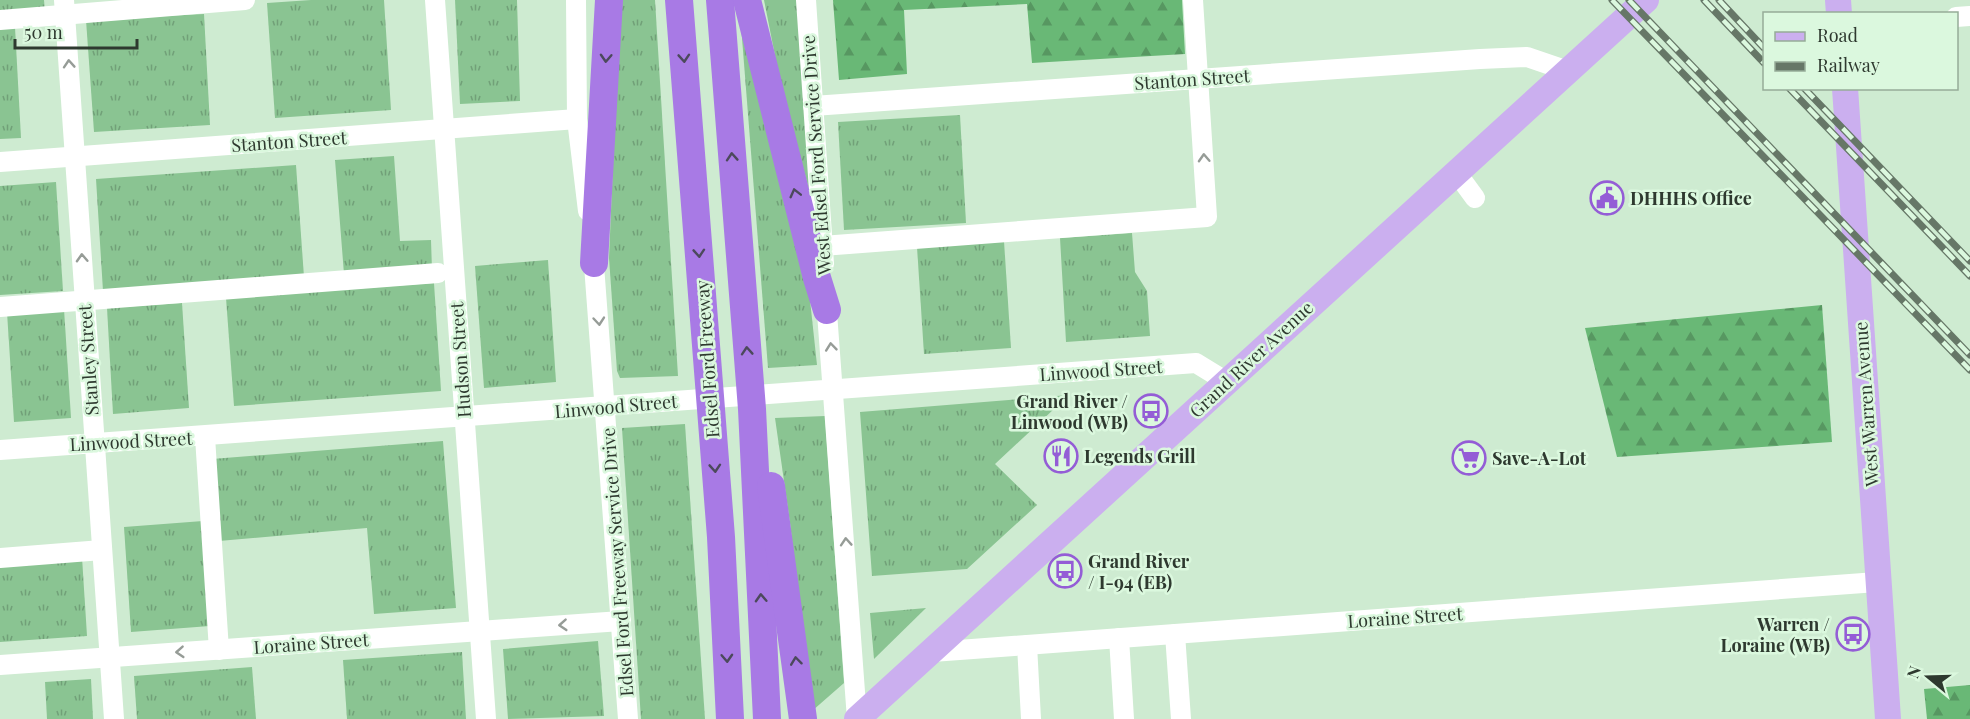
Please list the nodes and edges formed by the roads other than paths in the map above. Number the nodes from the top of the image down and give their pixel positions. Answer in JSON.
{"nodes":[{"id":1,"x":245,"y":0,"type":"edge"},
{"id":2,"x":435,"y":0,"type":"edge"},
{"id":3,"x":576,"y":0,"type":"edge"},
{"id":4,"x":609,"y":0,"type":"edge"},
{"id":5,"x":679,"y":0,"type":"edge"},
{"id":6,"x":720,"y":0,"type":"edge"},
{"id":7,"x":747,"y":0,"type":"edge"},
{"id":8,"x":806,"y":0,"type":"edge"},
{"id":9,"x":1193,"y":0,"type":"edge"},
{"id":10,"x":1646,"y":0,"type":"edge"},
{"id":11,"x":65,"y":8,"type":"edge"},
{"id":12,"x":0,"y":21,"type":"edge"},
{"id":13,"x":1568,"y":71,"type":"junction"},
{"id":14,"x":1200,"y":78,"type":"junction"},
{"id":15,"x":1845,"y":90,"type":"edge"},
{"id":16,"x":813,"y":106,"type":"junction"},
{"id":17,"x":577,"y":119,"type":"junction"},
{"id":18,"x":444,"y":130,"type":"junction"},
{"id":19,"x":76,"y":157,"type":"junction"},
{"id":20,"x":0,"y":162,"type":"edge"},
{"id":21,"x":1456,"y":172,"type":"junction"},
{"id":22,"x":1474,"y":198,"type":"dead end"},
{"id":23,"x":822,"y":246,"type":"junction"},
{"id":24,"x":594,"y":263,"type":"junction"},
{"id":25,"x":438,"y":273,"type":"dead end"},
{"id":26,"x":84,"y":301,"type":"junction"},
{"id":27,"x":0,"y":307,"type":"edge"},
{"id":28,"x":827,"y":310,"type":"junction"},
{"id":29,"x":1227,"y":382,"type":"junction"},
{"id":30,"x":834,"y":389,"type":"junction"},
{"id":31,"x":607,"y":407,"type":"junction"},
{"id":32,"x":752,"y":409,"type":"junction"},
{"id":33,"x":464,"y":417,"type":"junction"},
{"id":34,"x":205,"y":436,"type":"junction"},
{"id":35,"x":94,"y":442,"type":"junction"},
{"id":36,"x":0,"y":450,"type":"edge"},
{"id":37,"x":102,"y":550,"type":"junction"},
{"id":38,"x":0,"y":558,"type":"edge"},
{"id":39,"x":1877,"y":582,"type":"junction"},
{"id":40,"x":621,"y":621,"type":"junction"},
{"id":41,"x":479,"y":631,"type":"junction"},
{"id":42,"x":1175,"y":634,"type":"junction"},
{"id":43,"x":1119,"y":638,"type":"junction"},
{"id":44,"x":1026,"y":645,"type":"junction"},
{"id":45,"x":219,"y":650,"type":"junction"},
{"id":46,"x":932,"y":652,"type":"junction"},
{"id":47,"x":110,"y":657,"type":"junction"},
{"id":48,"x":0,"y":665,"type":"edge"},
{"id":49,"x":114,"y":719,"type":"edge"},
{"id":50,"x":486,"y":719,"type":"edge"},
{"id":51,"x":628,"y":719,"type":"edge"},
{"id":52,"x":730,"y":719,"type":"edge"},
{"id":53,"x":767,"y":719,"type":"edge"},
{"id":54,"x":803,"y":719,"type":"edge"},
{"id":55,"x":857,"y":719,"type":"edge"},
{"id":56,"x":1031,"y":719,"type":"edge"},
{"id":57,"x":1124,"y":719,"type":"edge"},
{"id":58,"x":1181,"y":719,"type":"edge"},
{"id":59,"x":1887,"y":719,"type":"edge"}],
"edges":[{"from":1,"to":11,"type":"street"},
{"from":2,"to":18,"type":"street","name":"Hudson Street"},
{"from":3,"to":17,"type":"street","name":"Edsel Ford Freeway Service Drive"},
{"from":4,"to":24,"type":"highway","one_way":true},
{"from":5,"to":52,"type":"highway","name":"Edsel Ford Freeway","one_way":true},
{"from":32,"to":6,"type":"highway","one_way":true},
{"from":28,"to":7,"type":"highway","one_way":true},
{"from":8,"to":16,"type":"street","name":"West Edsel Ford Service Drive"},
{"from":9,"to":14,"type":"street"},
{"from":10,"to":13,"type":"main road","name":"Grand River Avenue"},
{"from":11,"to":12,"type":"street"},
{"from":19,"to":11,"type":"street","name":"Stanley Street","one_way":true},
{"from":13,"to":14,"type":"street","name":"Stanton Street"},
{"from":13,"to":21,"type":"main road","name":"Grand River Avenue"},
{"from":14,"to":16,"type":"street","name":"Stanton Street"},
{"from":23,"to":14,"type":"street","one_way":true},
{"from":15,"to":39,"type":"main road","name":"West Warren Avenue"},
{"from":16,"to":23,"type":"street","name":"West Edsel Ford Service Drive"},
{"from":17,"to":18,"type":"street","name":"Stanton Street"},
{"from":17,"to":24,"type":"street","name":"Edsel Ford Freeway Service Drive"},
{"from":18,"to":19,"type":"street","name":"Stanton Street"},
{"from":18,"to":33,"type":"street","name":"Hudson Street"},
{"from":19,"to":20,"type":"street","name":"Stanton Street"},
{"from":26,"to":19,"type":"street","name":"Stanley Street","one_way":true},
{"from":21,"to":22,"type":"street"},
{"from":21,"to":29,"type":"main road","name":"Grand River Avenue"},
{"from":23,"to":28,"type":"street","name":"West Edsel Ford Service Drive"},
{"from":24,"to":31,"type":"street","name":"Edsel Ford Freeway Service Drive","one_way":true},
{"from":25,"to":26,"type":"street"},
{"from":26,"to":27,"type":"street"},
{"from":26,"to":35,"type":"street","name":"Stanley Street"},
{"from":30,"to":28,"type":"street","one_way":true},
{"from":29,"to":30,"type":"street","name":"Linwood Street"},
{"from":29,"to":46,"type":"main road","name":"Grand River Avenue"},
{"from":30,"to":31,"type":"street","name":"Linwood Street"},
{"from":55,"to":30,"type":"street","one_way":true},
{"from":31,"to":33,"type":"street","name":"Linwood Street"},
{"from":31,"to":40,"type":"street","name":"Edsel Ford Freeway Service Drive"},
{"from":53,"to":32,"type":"highway","one_way":true},
{"from":54,"to":32,"type":"highway","one_way":true},
{"from":33,"to":34,"type":"street","name":"Linwood Street"},
{"from":33,"to":41,"type":"street","name":"Hudson Street"},
{"from":34,"to":35,"type":"street","name":"Linwood Street"},
{"from":34,"to":45,"type":"street"},
{"from":35,"to":36,"type":"street","name":"Linwood Street"},
{"from":35,"to":37,"type":"street","name":"Stanley Street"},
{"from":37,"to":38,"type":"street"},
{"from":37,"to":47,"type":"street","name":"Stanley Street"},
{"from":39,"to":42,"type":"street","name":"Loraine Street"},
{"from":39,"to":59,"type":"main road","name":"West Warren Avenue"},
{"from":40,"to":41,"type":"street","name":"Loraine Street","one_way":true},
{"from":40,"to":51,"type":"street","name":"Edsel Ford Freeway Service Drive"},
{"from":41,"to":45,"type":"street","name":"Loraine Street"},
{"from":41,"to":50,"type":"street","name":"Hudson Street"},
{"from":42,"to":43,"type":"street","name":"Loraine Street"},
{"from":42,"to":58,"type":"street"},
{"from":43,"to":44,"type":"street","name":"Loraine Street"},
{"from":43,"to":57,"type":"street"},
{"from":44,"to":46,"type":"street","name":"Loraine Street"},
{"from":44,"to":56,"type":"street"},
{"from":45,"to":47,"type":"street","name":"Loraine Street","one_way":true},
{"from":46,"to":55,"type":"main road","name":"Grand River Avenue"},
{"from":47,"to":48,"type":"street","name":"Loraine Street"},
{"from":47,"to":49,"type":"street","name":"Stanley Street"}]}
